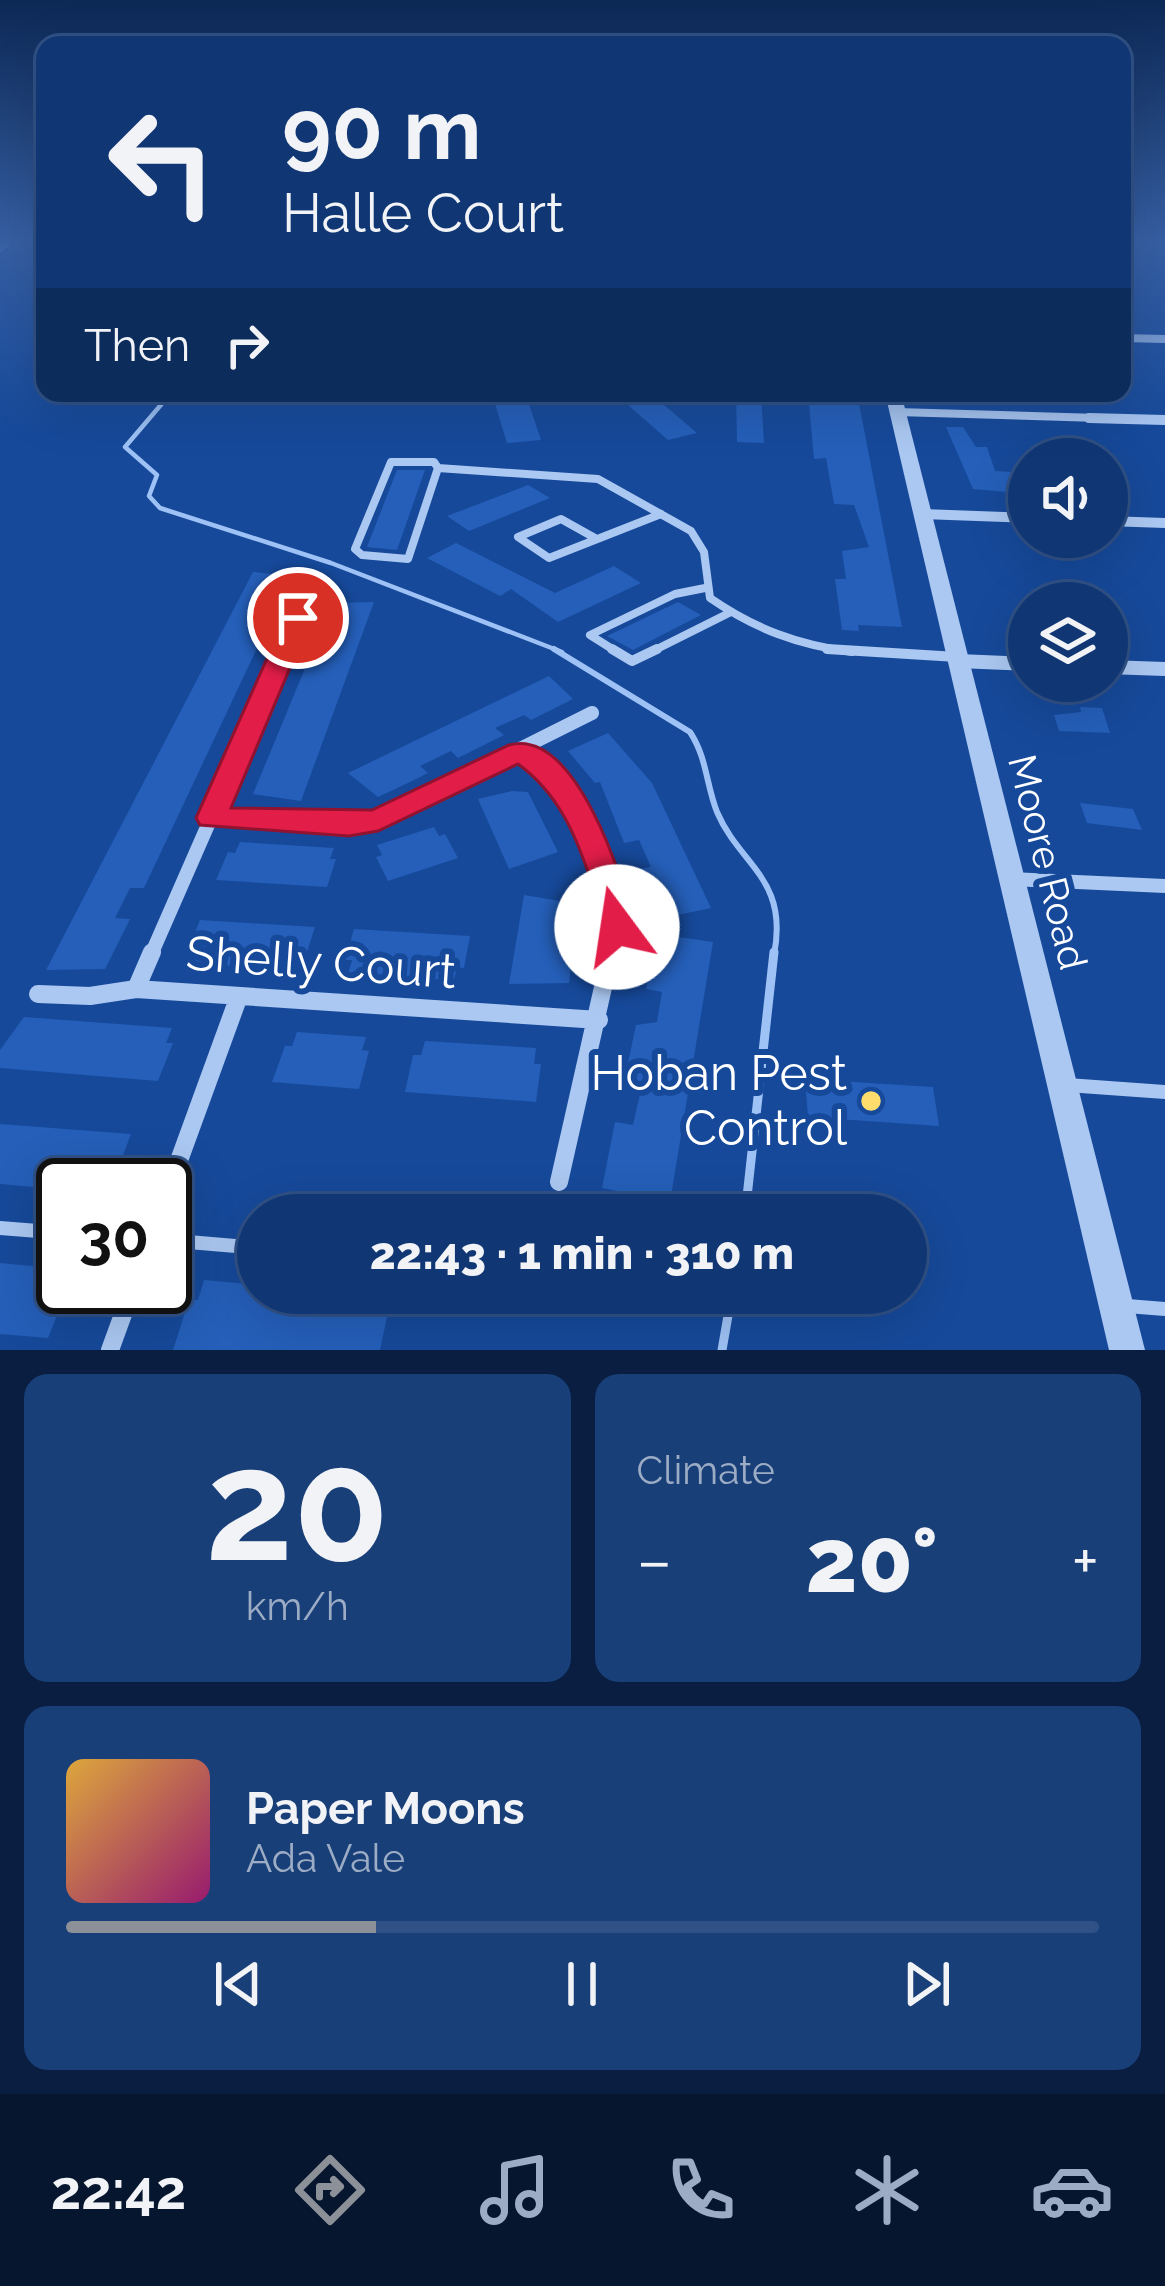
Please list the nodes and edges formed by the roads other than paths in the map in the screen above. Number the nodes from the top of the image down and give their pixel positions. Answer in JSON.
{"nodes":[{"id":1,"x":1131,"y":338,"type":"edge"},
{"id":2,"x":1165,"y":339,"type":"edge"},
{"id":3,"x":895,"y":402,"type":"edge"},
{"id":4,"x":1165,"y":420,"type":"edge"},
{"id":5,"x":438,"y":468,"type":"junction"},
{"id":6,"x":662,"y":514,"type":"junction"},
{"id":7,"x":922,"y":514,"type":"junction"},
{"id":8,"x":1008,"y":517,"type":"edge"},
{"id":9,"x":1128,"y":522,"type":"edge"},
{"id":10,"x":1165,"y":524,"type":"edge"},
{"id":11,"x":595,"y":538,"type":"junction"},
{"id":12,"x":316,"y":578,"type":"dead end"},
{"id":13,"x":705,"y":588,"type":"junction"},
{"id":14,"x":729,"y":613,"type":"junction"},
{"id":15,"x":958,"y":659,"type":"junction"},
{"id":16,"x":1008,"y":663,"type":"edge"},
{"id":17,"x":1128,"y":668,"type":"edge"},
{"id":18,"x":1165,"y":669,"type":"edge"},
{"id":19,"x":592,"y":713,"type":"dead end"},
{"id":20,"x":520,"y":752,"type":"junction"},
{"id":21,"x":211,"y":818,"type":"junction"},
{"id":22,"x":1012,"y":879,"type":"junction"},
{"id":23,"x":1165,"y":886,"type":"edge"},
{"id":24,"x":136,"y":989,"type":"junction"},
{"id":25,"x":38,"y":994,"type":"dead end"},
{"id":26,"x":239,"y":996,"type":"junction"},
{"id":27,"x":599,"y":1020,"type":"junction"},
{"id":28,"x":1062,"y":1084,"type":"junction"},
{"id":29,"x":1165,"y":1092,"type":"edge"},
{"id":30,"x":180,"y":1158,"type":"edge"},
{"id":31,"x":559,"y":1182,"type":"dead end"},
{"id":32,"x":0,"y":1228,"type":"edge"},
{"id":33,"x":36,"y":1231,"type":"edge"},
{"id":34,"x":192,"y":1242,"type":"edge"},
{"id":35,"x":237,"y":1246,"type":"edge"},
{"id":36,"x":1116,"y":1305,"type":"junction"},
{"id":37,"x":1165,"y":1309,"type":"edge"},
{"id":38,"x":123,"y":1314,"type":"edge"},
{"id":39,"x":110,"y":1350,"type":"edge"},
{"id":40,"x":1127,"y":1350,"type":"edge"}],
"edges":[{"from":1,"to":2,"type":"street"},
{"from":3,"to":4,"type":"street"},
{"from":3,"to":7,"type":"street","name":"Moore Road"},
{"from":5,"to":5,"type":"lane"},
{"from":5,"to":6,"type":"lane"},
{"from":6,"to":11,"type":"lane"},
{"from":6,"to":13,"type":"lane"},
{"from":7,"to":8,"type":"street"},
{"from":7,"to":15,"type":"street","name":"Moore Road"},
{"from":9,"to":10,"type":"street"},
{"from":11,"to":11,"type":"lane"},
{"from":12,"to":21,"type":"street"},
{"from":13,"to":14,"type":"lane"},
{"from":13,"to":14,"type":"lane"},
{"from":14,"to":15,"type":"lane"},
{"from":15,"to":16,"type":"street"},
{"from":15,"to":22,"type":"street","name":"Moore Road"},
{"from":17,"to":18,"type":"street"},
{"from":19,"to":20,"type":"street"},
{"from":20,"to":21,"type":"street"},
{"from":20,"to":27,"type":"street"},
{"from":21,"to":24,"type":"street"},
{"from":22,"to":23,"type":"street"},
{"from":22,"to":28,"type":"street","name":"Moore Road"},
{"from":24,"to":25,"type":"street","name":"Shelly Court"},
{"from":24,"to":26,"type":"street","name":"Shelly Court"},
{"from":26,"to":27,"type":"street","name":"Shelly Court"},
{"from":26,"to":30,"type":"street"},
{"from":27,"to":31,"type":"street"},
{"from":28,"to":29,"type":"lane"},
{"from":28,"to":36,"type":"street","name":"Moore Road"},
{"from":32,"to":33,"type":"lane"},
{"from":34,"to":35,"type":"lane"},
{"from":36,"to":37,"type":"lane"},
{"from":36,"to":40,"type":"street","name":"Moore Road"},
{"from":38,"to":39,"type":"street"}]}
